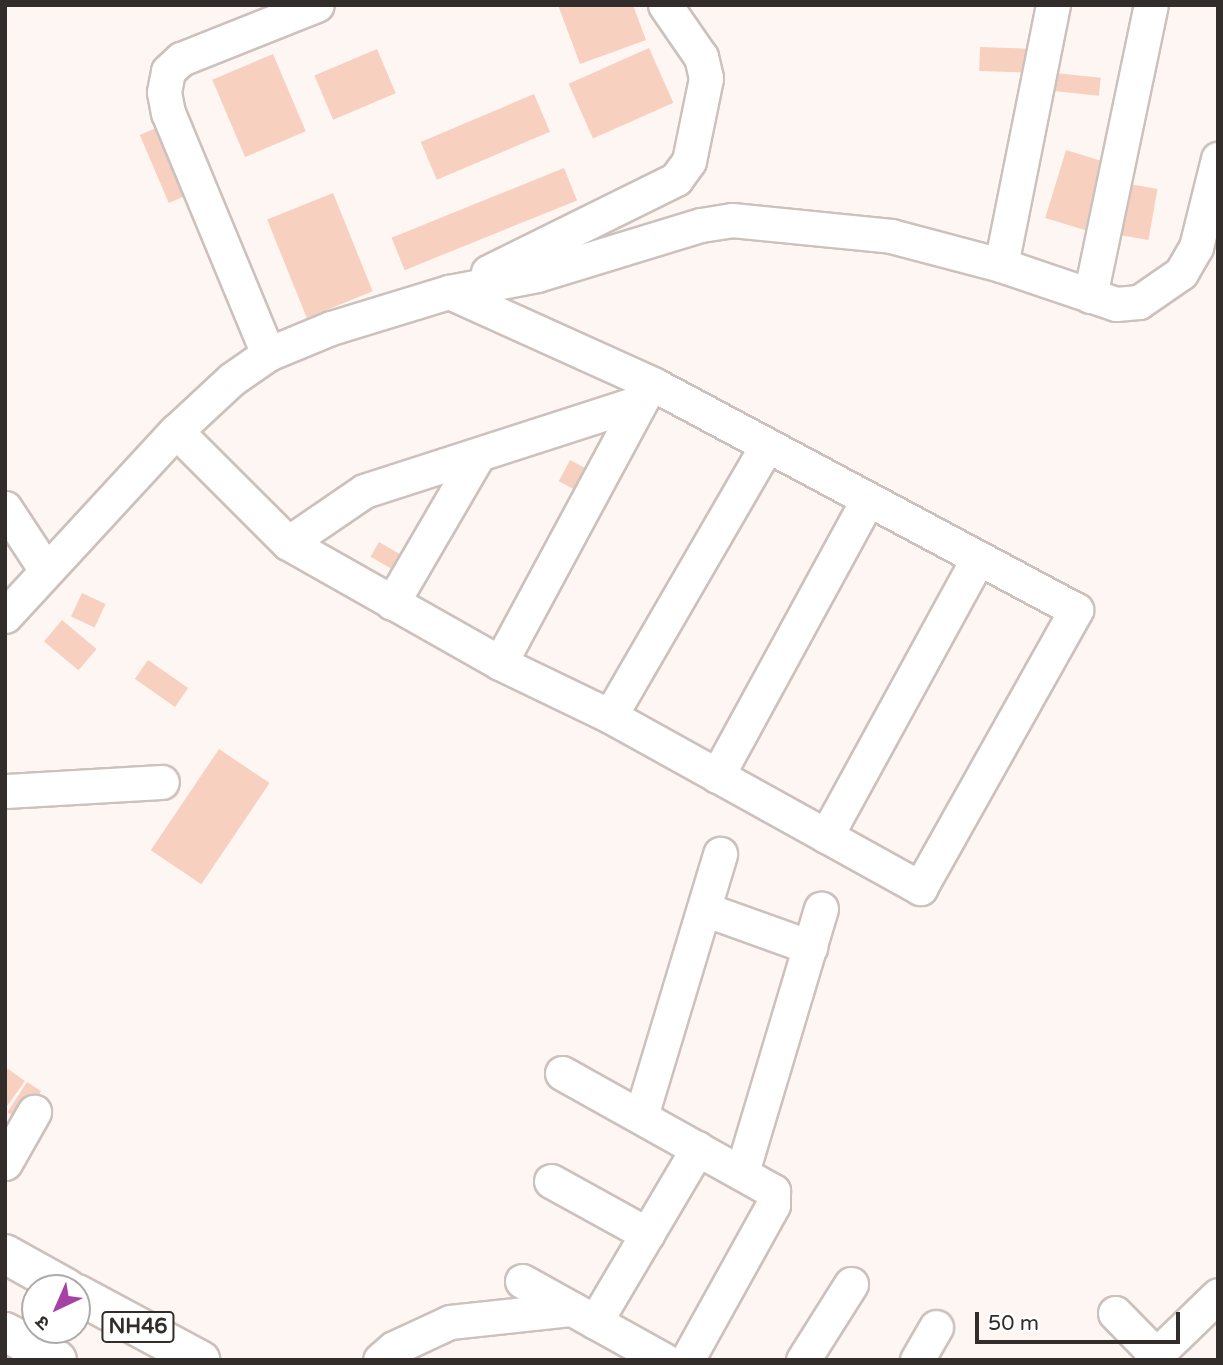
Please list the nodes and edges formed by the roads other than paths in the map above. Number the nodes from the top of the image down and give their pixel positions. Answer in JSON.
{"nodes":[{"id":1,"x":317,"y":5,"type":"edge"},
{"id":2,"x":666,"y":5,"type":"edge"},
{"id":3,"x":1053,"y":5,"type":"edge"},
{"id":4,"x":1151,"y":5,"type":"edge"},
{"id":5,"x":1218,"y":159,"type":"edge"},
{"id":6,"x":1001,"y":265,"type":"junction"},
{"id":7,"x":449,"y":292,"type":"junction"},
{"id":8,"x":1090,"y":296,"type":"junction"},
{"id":9,"x":268,"y":354,"type":"junction"},
{"id":10,"x":646,"y":393,"type":"junction"},
{"id":11,"x":176,"y":431,"type":"junction"},
{"id":12,"x":766,"y":445,"type":"junction"},
{"id":13,"x":477,"y":457,"type":"junction"},
{"id":14,"x":867,"y":499,"type":"junction"},
{"id":15,"x":5,"y":508,"type":"edge"},
{"id":16,"x":288,"y":543,"type":"junction"},
{"id":17,"x":978,"y":558,"type":"junction"},
{"id":18,"x":45,"y":569,"type":"junction"},
{"id":19,"x":392,"y":603,"type":"junction"},
{"id":20,"x":5,"y":616,"type":"edge"},
{"id":21,"x":500,"y":663,"type":"junction"},
{"id":22,"x":610,"y":716,"type":"junction"},
{"id":23,"x":717,"y":776,"type":"junction"},
{"id":24,"x":162,"y":782,"type":"dead end"},
{"id":25,"x":5,"y":791,"type":"edge"},
{"id":26,"x":826,"y":836,"type":"junction"},
{"id":27,"x":720,"y":855,"type":"dead end"},
{"id":28,"x":704,"y":909,"type":"junction"},
{"id":29,"x":821,"y":909,"type":"dead end"},
{"id":30,"x":810,"y":947,"type":"junction"},
{"id":31,"x":562,"y":1073,"type":"dead end"},
{"id":32,"x":34,"y":1112,"type":"dead end"},
{"id":33,"x":641,"y":1116,"type":"junction"},
{"id":34,"x":698,"y":1148,"type":"junction"},
{"id":35,"x":5,"y":1163,"type":"edge"},
{"id":36,"x":742,"y":1172,"type":"junction"},
{"id":37,"x":551,"y":1181,"type":"dead end"},
{"id":38,"x":647,"y":1234,"type":"junction"},
{"id":39,"x":5,"y":1254,"type":"edge"},
{"id":40,"x":41,"y":1274,"type":"edge"},
{"id":41,"x":522,"y":1281,"type":"dead end"},
{"id":42,"x":851,"y":1283,"type":"dead end"},
{"id":43,"x":1218,"y":1295,"type":"edge"},
{"id":44,"x":91,"y":1302,"type":"edge"},
{"id":45,"x":1115,"y":1312,"type":"dead end"},
{"id":46,"x":584,"y":1315,"type":"junction"},
{"id":47,"x":936,"y":1327,"type":"dead end"},
{"id":48,"x":5,"y":1332,"type":"edge"},
{"id":49,"x":1156,"y":1358,"type":"edge"},
{"id":50,"x":57,"y":1360,"type":"edge"},
{"id":51,"x":200,"y":1360,"type":"edge"},
{"id":52,"x":380,"y":1360,"type":"edge"},
{"id":53,"x":664,"y":1360,"type":"edge"},
{"id":54,"x":687,"y":1360,"type":"edge"},
{"id":55,"x":803,"y":1360,"type":"edge"},
{"id":56,"x":917,"y":1360,"type":"edge"}],
"edges":[{"from":1,"to":9,"type":"street"},
{"from":2,"to":7,"type":"street"},
{"from":3,"to":6,"type":"street"},
{"from":4,"to":8,"type":"street"},
{"from":5,"to":8,"type":"street"},
{"from":6,"to":7,"type":"street"},
{"from":6,"to":8,"type":"street"},
{"from":7,"to":9,"type":"street"},
{"from":7,"to":10,"type":"street"},
{"from":9,"to":11,"type":"street"},
{"from":10,"to":12,"type":"street"},
{"from":10,"to":13,"type":"street"},
{"from":10,"to":21,"type":"street"},
{"from":11,"to":16,"type":"street"},
{"from":11,"to":18,"type":"street"},
{"from":12,"to":14,"type":"street"},
{"from":12,"to":22,"type":"street"},
{"from":13,"to":16,"type":"street"},
{"from":13,"to":19,"type":"street"},
{"from":14,"to":17,"type":"street"},
{"from":14,"to":23,"type":"street"},
{"from":15,"to":18,"type":"street"},
{"from":16,"to":19,"type":"street"},
{"from":17,"to":26,"type":"street"},
{"from":17,"to":26,"type":"street"},
{"from":18,"to":20,"type":"street"},
{"from":19,"to":21,"type":"street"},
{"from":21,"to":22,"type":"street"},
{"from":22,"to":23,"type":"street"},
{"from":23,"to":26,"type":"street"},
{"from":24,"to":25,"type":"street"},
{"from":27,"to":28,"type":"street"},
{"from":28,"to":30,"type":"street"},
{"from":28,"to":33,"type":"street"},
{"from":29,"to":30,"type":"street"},
{"from":30,"to":36,"type":"street"},
{"from":31,"to":33,"type":"street"},
{"from":32,"to":35,"type":"street"},
{"from":33,"to":34,"type":"street"},
{"from":34,"to":36,"type":"street"},
{"from":34,"to":38,"type":"street"},
{"from":36,"to":54,"type":"street"},
{"from":37,"to":38,"type":"street"},
{"from":38,"to":46,"type":"street"},
{"from":39,"to":40,"type":"highway"},
{"from":41,"to":46,"type":"street"},
{"from":42,"to":55,"type":"street"},
{"from":43,"to":49,"type":"street"},
{"from":44,"to":51,"type":"highway","number":"NH46"},
{"from":45,"to":49,"type":"street"},
{"from":46,"to":52,"type":"street"},
{"from":46,"to":53,"type":"street"},
{"from":47,"to":56,"type":"street"},
{"from":48,"to":50,"type":"highway"}]}
